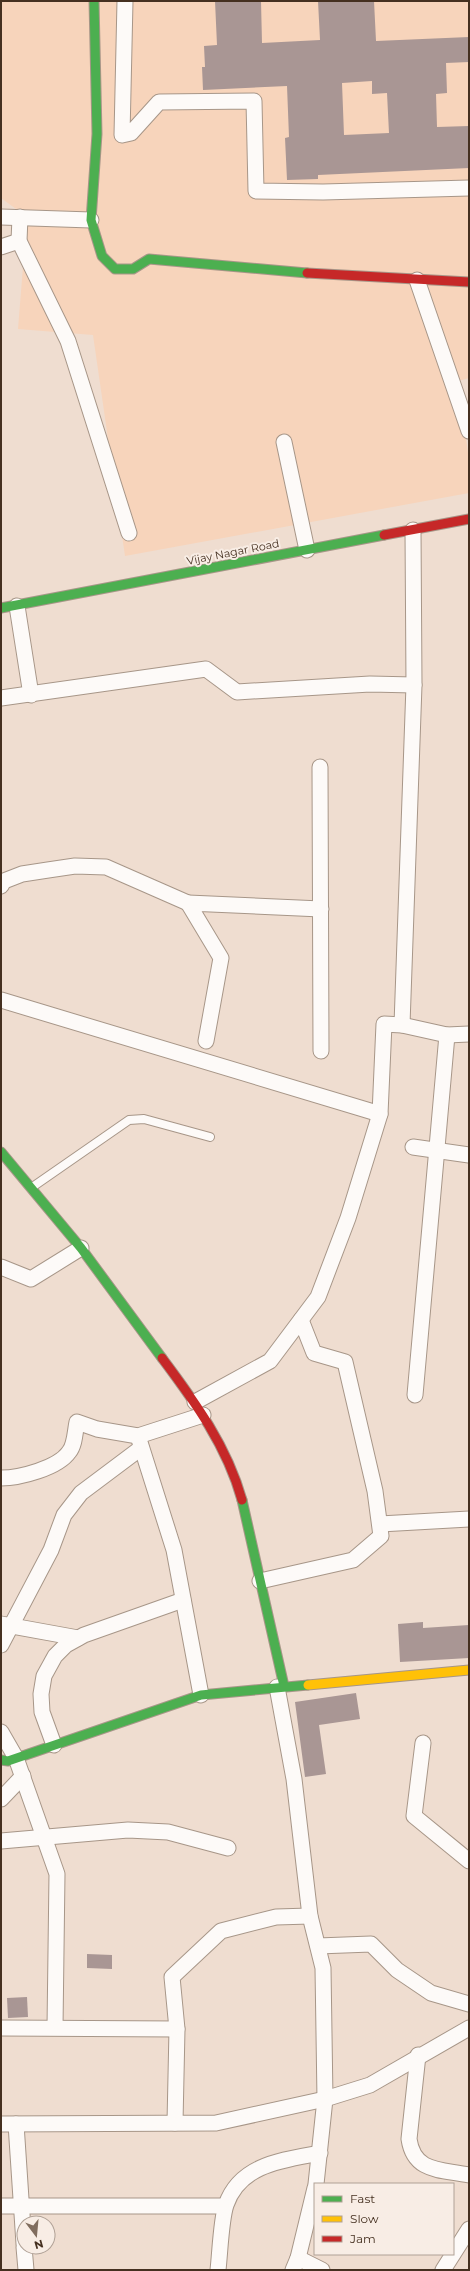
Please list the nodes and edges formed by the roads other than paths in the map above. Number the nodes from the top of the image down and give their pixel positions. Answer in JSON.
{"nodes":[{"id":1,"x":94,"y":1,"type":"edge"},
{"id":2,"x":125,"y":1,"type":"edge"},
{"id":3,"x":469,"y":188,"type":"edge"},
{"id":4,"x":1,"y":216,"type":"edge"},
{"id":5,"x":20,"y":217,"type":"junction"},
{"id":6,"x":92,"y":220,"type":"junction"},
{"id":7,"x":19,"y":241,"type":"junction"},
{"id":8,"x":1,"y":247,"type":"edge"},
{"id":9,"x":417,"y":280,"type":"junction"},
{"id":10,"x":469,"y":282,"type":"edge"},
{"id":11,"x":469,"y":426,"type":"edge"},
{"id":12,"x":284,"y":442,"type":"dead end"},
{"id":13,"x":469,"y":519,"type":"edge"},
{"id":14,"x":413,"y":530,"type":"junction"},
{"id":15,"x":129,"y":533,"type":"dead end"},
{"id":16,"x":307,"y":550,"type":"junction"},
{"id":17,"x":17,"y":606,"type":"junction"},
{"id":18,"x":1,"y":608,"type":"edge"},
{"id":19,"x":414,"y":685,"type":"junction"},
{"id":20,"x":31,"y":694,"type":"junction"},
{"id":21,"x":1,"y":698,"type":"edge"},
{"id":22,"x":320,"y":767,"type":"dead end"},
{"id":23,"x":1,"y":886,"type":"edge"},
{"id":24,"x":188,"y":904,"type":"junction"},
{"id":25,"x":321,"y":909,"type":"junction"},
{"id":26,"x":1,"y":1000,"type":"edge"},
{"id":27,"x":402,"y":1025,"type":"junction"},
{"id":28,"x":469,"y":1034,"type":"edge"},
{"id":29,"x":447,"y":1035,"type":"junction"},
{"id":30,"x":206,"y":1041,"type":"dead end"},
{"id":31,"x":321,"y":1051,"type":"dead end"},
{"id":32,"x":380,"y":1114,"type":"junction"},
{"id":33,"x":210,"y":1137,"type":"dead end"},
{"id":34,"x":413,"y":1147,"type":"dead end"},
{"id":35,"x":437,"y":1151,"type":"junction"},
{"id":36,"x":1,"y":1152,"type":"edge"},
{"id":37,"x":469,"y":1156,"type":"edge"},
{"id":38,"x":31,"y":1188,"type":"junction"},
{"id":39,"x":81,"y":1248,"type":"junction"},
{"id":40,"x":1,"y":1267,"type":"edge"},
{"id":41,"x":301,"y":1320,"type":"junction"},
{"id":42,"x":415,"y":1395,"type":"dead end"},
{"id":43,"x":195,"y":1402,"type":"junction"},
{"id":44,"x":202,"y":1415,"type":"junction"},
{"id":45,"x":139,"y":1442,"type":"junction"},
{"id":46,"x":1,"y":1478,"type":"edge"},
{"id":47,"x":469,"y":1519,"type":"edge"},
{"id":48,"x":380,"y":1524,"type":"junction"},
{"id":49,"x":260,"y":1581,"type":"junction"},
{"id":50,"x":183,"y":1600,"type":"junction"},
{"id":51,"x":7,"y":1625,"type":"edge"},
{"id":52,"x":78,"y":1638,"type":"junction"},
{"id":53,"x":1,"y":1645,"type":"edge"},
{"id":54,"x":469,"y":1670,"type":"edge"},
{"id":55,"x":281,"y":1686,"type":"junction"},
{"id":56,"x":201,"y":1696,"type":"junction"},
{"id":57,"x":1,"y":1732,"type":"edge"},
{"id":58,"x":423,"y":1743,"type":"dead end"},
{"id":59,"x":54,"y":1745,"type":"junction"},
{"id":60,"x":16,"y":1758,"type":"junction"},
{"id":61,"x":1,"y":1760,"type":"edge"},
{"id":62,"x":23,"y":1776,"type":"junction"},
{"id":63,"x":1,"y":1799,"type":"edge"},
{"id":64,"x":44,"y":1837,"type":"junction"},
{"id":65,"x":1,"y":1841,"type":"edge"},
{"id":66,"x":228,"y":1848,"type":"dead end"},
{"id":67,"x":469,"y":1861,"type":"edge"},
{"id":68,"x":310,"y":1916,"type":"junction"},
{"id":69,"x":318,"y":1946,"type":"junction"},
{"id":70,"x":469,"y":2004,"type":"edge"},
{"id":71,"x":55,"y":2027,"type":"junction"},
{"id":72,"x":1,"y":2028,"type":"edge"},
{"id":73,"x":469,"y":2028,"type":"edge"},
{"id":74,"x":177,"y":2029,"type":"junction"},
{"id":75,"x":418,"y":2056,"type":"junction"},
{"id":76,"x":325,"y":2099,"type":"junction"},
{"id":77,"x":175,"y":2123,"type":"junction"},
{"id":78,"x":1,"y":2124,"type":"edge"},
{"id":79,"x":16,"y":2124,"type":"junction"},
{"id":80,"x":320,"y":2153,"type":"junction"},
{"id":81,"x":469,"y":2175,"type":"edge"},
{"id":82,"x":316,"y":2183,"type":"edge"},
{"id":83,"x":314,"y":2192,"type":"edge"},
{"id":84,"x":22,"y":2205,"type":"junction"},
{"id":85,"x":1,"y":2206,"type":"edge"},
{"id":86,"x":225,"y":2206,"type":"junction"},
{"id":87,"x":22,"y":2215,"type":"edge"},
{"id":88,"x":469,"y":2230,"type":"edge"},
{"id":89,"x":454,"y":2253,"type":"edge"},
{"id":90,"x":25,"y":2255,"type":"edge"},
{"id":91,"x":453,"y":2255,"type":"edge"},
{"id":92,"x":295,"y":2264,"type":"edge"},
{"id":93,"x":26,"y":2270,"type":"edge"},
{"id":94,"x":218,"y":2270,"type":"edge"},
{"id":95,"x":322,"y":2270,"type":"edge"},
{"id":96,"x":443,"y":2270,"type":"edge"}],
"edges":[{"from":1,"to":6,"type":"street"},
{"from":2,"to":3,"type":"street"},
{"from":4,"to":5,"type":"street"},
{"from":5,"to":6,"type":"street"},
{"from":5,"to":7,"type":"street"},
{"from":6,"to":9,"type":"street"},
{"from":7,"to":8,"type":"street"},
{"from":7,"to":15,"type":"street"},
{"from":9,"to":10,"type":"street"},
{"from":9,"to":11,"type":"street"},
{"from":12,"to":16,"type":"street"},
{"from":13,"to":14,"type":"street","name":"Vijay Nagar Road"},
{"from":14,"to":16,"type":"street","name":"Vijay Nagar Road"},
{"from":14,"to":19,"type":"street"},
{"from":16,"to":17,"type":"street","name":"Vijay Nagar Road"},
{"from":17,"to":18,"type":"street","name":"Vijay Nagar Road"},
{"from":17,"to":20,"type":"street"},
{"from":19,"to":20,"type":"street"},
{"from":19,"to":27,"type":"street"},
{"from":20,"to":21,"type":"street"},
{"from":22,"to":25,"type":"street"},
{"from":23,"to":24,"type":"street"},
{"from":24,"to":25,"type":"street"},
{"from":24,"to":30,"type":"street"},
{"from":25,"to":31,"type":"street"},
{"from":26,"to":32,"type":"street"},
{"from":27,"to":29,"type":"street"},
{"from":27,"to":32,"type":"street"},
{"from":28,"to":29,"type":"street"},
{"from":29,"to":35,"type":"street"},
{"from":32,"to":41,"type":"street"},
{"from":33,"to":38,"type":"lane"},
{"from":34,"to":35,"type":"street"},
{"from":35,"to":37,"type":"street"},
{"from":35,"to":42,"type":"street"},
{"from":36,"to":38,"type":"street"},
{"from":38,"to":39,"type":"street"},
{"from":39,"to":40,"type":"street"},
{"from":39,"to":43,"type":"street"},
{"from":41,"to":43,"type":"street"},
{"from":41,"to":48,"type":"street"},
{"from":43,"to":44,"type":"street"},
{"from":44,"to":45,"type":"street"},
{"from":44,"to":49,"type":"street"},
{"from":45,"to":46,"type":"street"},
{"from":45,"to":50,"type":"street"},
{"from":45,"to":51,"type":"street"},
{"from":47,"to":48,"type":"street"},
{"from":48,"to":49,"type":"street"},
{"from":49,"to":55,"type":"street"},
{"from":50,"to":52,"type":"street"},
{"from":50,"to":56,"type":"street"},
{"from":51,"to":52,"type":"street"},
{"from":51,"to":53,"type":"street"},
{"from":52,"to":59,"type":"street"},
{"from":54,"to":55,"type":"street"},
{"from":55,"to":56,"type":"street"},
{"from":55,"to":68,"type":"street"},
{"from":56,"to":59,"type":"street"},
{"from":57,"to":60,"type":"street"},
{"from":58,"to":67,"type":"street"},
{"from":59,"to":60,"type":"street"},
{"from":60,"to":61,"type":"street"},
{"from":60,"to":62,"type":"street"},
{"from":62,"to":63,"type":"street"},
{"from":62,"to":64,"type":"street"},
{"from":64,"to":65,"type":"street"},
{"from":64,"to":66,"type":"street"},
{"from":64,"to":71,"type":"street"},
{"from":68,"to":69,"type":"street"},
{"from":68,"to":74,"type":"street"},
{"from":69,"to":70,"type":"street"},
{"from":69,"to":76,"type":"street"},
{"from":71,"to":72,"type":"street"},
{"from":71,"to":74,"type":"street"},
{"from":73,"to":75,"type":"street"},
{"from":74,"to":77,"type":"street"},
{"from":75,"to":76,"type":"street"},
{"from":75,"to":81,"type":"street"},
{"from":76,"to":77,"type":"street"},
{"from":76,"to":80,"type":"street"},
{"from":77,"to":79,"type":"street"},
{"from":78,"to":79,"type":"street"},
{"from":79,"to":84,"type":"street"},
{"from":80,"to":82,"type":"street"},
{"from":80,"to":86,"type":"street"},
{"from":83,"to":92,"type":"street"},
{"from":84,"to":85,"type":"street"},
{"from":84,"to":86,"type":"street"},
{"from":84,"to":87,"type":"street"},
{"from":86,"to":94,"type":"street"},
{"from":88,"to":89,"type":"street"},
{"from":90,"to":93,"type":"street"},
{"from":91,"to":96,"type":"street"},
{"from":92,"to":95,"type":"street"}]}
